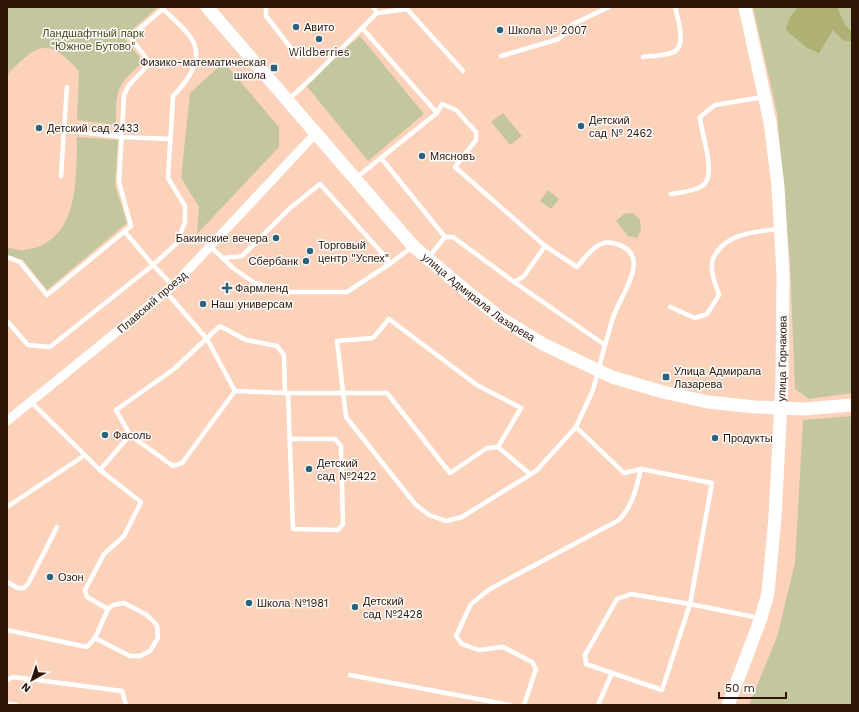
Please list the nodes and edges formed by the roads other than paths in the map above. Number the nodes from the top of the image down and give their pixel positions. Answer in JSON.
{"nodes":[{"id":1,"x":207,"y":7,"type":"edge"},
{"id":2,"x":266,"y":7,"type":"edge"},
{"id":3,"x":373,"y":7,"type":"edge"},
{"id":4,"x":609,"y":7,"type":"edge"},
{"id":5,"x":675,"y":7,"type":"edge"},
{"id":6,"x":745,"y":7,"type":"edge"},
{"id":7,"x":164,"y":8,"type":"edge"},
{"id":8,"x":377,"y":13,"type":"junction"},
{"id":9,"x":362,"y":28,"type":"junction"},
{"id":10,"x":501,"y":56,"type":"dead end"},
{"id":11,"x":298,"y":57,"type":"dead end"},
{"id":12,"x":643,"y":57,"type":"dead end"},
{"id":13,"x":463,"y":71,"type":"dead end"},
{"id":14,"x":67,"y":87,"type":"dead end"},
{"id":15,"x":764,"y":97,"type":"junction"},
{"id":16,"x":288,"y":100,"type":"junction"},
{"id":17,"x":437,"y":113,"type":"junction"},
{"id":18,"x":64,"y":130,"type":"junction"},
{"id":19,"x":316,"y":134,"type":"junction"},
{"id":20,"x":122,"y":136,"type":"junction"},
{"id":21,"x":170,"y":140,"type":"junction"},
{"id":22,"x":381,"y":158,"type":"junction"},
{"id":23,"x":61,"y":176,"type":"dead end"},
{"id":24,"x":355,"y":179,"type":"junction"},
{"id":25,"x":671,"y":194,"type":"dead end"},
{"id":26,"x":782,"y":229,"type":"junction"},
{"id":27,"x":124,"y":231,"type":"junction"},
{"id":28,"x":444,"y":237,"type":"junction"},
{"id":29,"x":413,"y":246,"type":"junction"},
{"id":30,"x":545,"y":246,"type":"junction"},
{"id":31,"x":211,"y":247,"type":"junction"},
{"id":32,"x":7,"y":258,"type":"edge"},
{"id":33,"x":223,"y":258,"type":"junction"},
{"id":34,"x":428,"y":258,"type":"junction"},
{"id":35,"x":391,"y":263,"type":"junction"},
{"id":36,"x":154,"y":265,"type":"junction"},
{"id":37,"x":514,"y":282,"type":"junction"},
{"id":38,"x":173,"y":286,"type":"junction"},
{"id":39,"x":166,"y":292,"type":"junction"},
{"id":40,"x":670,"y":307,"type":"dead end"},
{"id":41,"x":7,"y":321,"type":"edge"},
{"id":42,"x":206,"y":339,"type":"junction"},
{"id":43,"x":605,"y":345,"type":"junction"},
{"id":44,"x":597,"y":369,"type":"junction"},
{"id":45,"x":234,"y":391,"type":"junction"},
{"id":46,"x":342,"y":392,"type":"junction"},
{"id":47,"x":286,"y":393,"type":"junction"},
{"id":48,"x":30,"y":402,"type":"junction"},
{"id":49,"x":852,"y":405,"type":"edge"},
{"id":50,"x":781,"y":409,"type":"junction"},
{"id":51,"x":7,"y":421,"type":"edge"},
{"id":52,"x":576,"y":427,"type":"junction"},
{"id":53,"x":130,"y":435,"type":"junction"},
{"id":54,"x":289,"y":439,"type":"junction"},
{"id":55,"x":498,"y":447,"type":"junction"},
{"id":56,"x":85,"y":455,"type":"junction"},
{"id":57,"x":641,"y":469,"type":"junction"},
{"id":58,"x":100,"y":470,"type":"junction"},
{"id":59,"x":530,"y":474,"type":"junction"},
{"id":60,"x":7,"y":507,"type":"edge"},
{"id":61,"x":58,"y":527,"type":"dead end"},
{"id":62,"x":7,"y":582,"type":"edge"},
{"id":63,"x":690,"y":604,"type":"junction"},
{"id":64,"x":108,"y":609,"type":"junction"},
{"id":65,"x":761,"y":618,"type":"junction"},
{"id":66,"x":7,"y":630,"type":"edge"},
{"id":67,"x":95,"y":638,"type":"junction"},
{"id":68,"x":612,"y":673,"type":"junction"},
{"id":69,"x":350,"y":675,"type":"dead end"},
{"id":70,"x":7,"y":680,"type":"edge"},
{"id":71,"x":7,"y":704,"type":"edge"},
{"id":72,"x":16,"y":705,"type":"edge"},
{"id":73,"x":126,"y":705,"type":"edge"},
{"id":74,"x":510,"y":705,"type":"edge"},
{"id":75,"x":524,"y":705,"type":"edge"},
{"id":76,"x":598,"y":705,"type":"edge"},
{"id":77,"x":728,"y":705,"type":"edge"}],
"edges":[{"from":1,"to":16,"type":"street","name":"улица Адмирала Лазарева"},
{"from":2,"to":11,"type":"lane"},
{"from":3,"to":8,"type":"lane"},
{"from":4,"to":10,"type":"lane"},
{"from":5,"to":12,"type":"lane"},
{"from":6,"to":15,"type":"street","name":"улица Горчакова"},
{"from":7,"to":20,"type":"lane"},
{"from":7,"to":21,"type":"lane"},
{"from":8,"to":9,"type":"lane"},
{"from":8,"to":13,"type":"lane"},
{"from":9,"to":16,"type":"lane"},
{"from":9,"to":17,"type":"lane"},
{"from":14,"to":18,"type":"lane"},
{"from":15,"to":25,"type":"lane"},
{"from":15,"to":26,"type":"street","name":"улица Горчакова"},
{"from":16,"to":19,"type":"street","name":"улица Адмирала Лазарева"},
{"from":17,"to":22,"type":"lane"},
{"from":17,"to":30,"type":"lane"},
{"from":18,"to":20,"type":"lane"},
{"from":18,"to":23,"type":"lane"},
{"from":19,"to":24,"type":"street","name":"улица Адмирала Лазарева"},
{"from":19,"to":31,"type":"street","name":"Плавский проезд"},
{"from":20,"to":21,"type":"lane"},
{"from":20,"to":27,"type":"lane"},
{"from":21,"to":36,"type":"lane"},
{"from":22,"to":24,"type":"lane"},
{"from":22,"to":28,"type":"lane"},
{"from":24,"to":29,"type":"street","name":"улица Адмирала Лазарева"},
{"from":26,"to":40,"type":"lane"},
{"from":26,"to":50,"type":"street","name":"улица Горчакова"},
{"from":27,"to":32,"type":"lane"},
{"from":27,"to":36,"type":"lane"},
{"from":28,"to":34,"type":"lane"},
{"from":28,"to":37,"type":"lane"},
{"from":29,"to":34,"type":"street","name":"улица Адмирала Лазарева"},
{"from":29,"to":35,"type":"lane"},
{"from":30,"to":37,"type":"lane"},
{"from":30,"to":43,"type":"lane"},
{"from":31,"to":33,"type":"lane"},
{"from":31,"to":38,"type":"street","name":"Плавский проезд"},
{"from":33,"to":35,"type":"lane"},
{"from":33,"to":35,"type":"lane"},
{"from":34,"to":44,"type":"street","name":"улица Адмирала Лазарева"},
{"from":36,"to":38,"type":"lane"},
{"from":36,"to":41,"type":"lane"},
{"from":37,"to":43,"type":"lane"},
{"from":38,"to":39,"type":"street","name":"Плавский проезд"},
{"from":39,"to":42,"type":"lane"},
{"from":39,"to":48,"type":"street","name":"Плавский проезд"},
{"from":42,"to":45,"type":"lane"},
{"from":42,"to":47,"type":"lane"},
{"from":42,"to":53,"type":"lane"},
{"from":43,"to":44,"type":"lane"},
{"from":44,"to":50,"type":"street","name":"улица Адмирала Лазарева"},
{"from":44,"to":52,"type":"lane"},
{"from":45,"to":47,"type":"lane"},
{"from":45,"to":53,"type":"lane"},
{"from":46,"to":47,"type":"lane"},
{"from":46,"to":55,"type":"lane"},
{"from":46,"to":55,"type":"lane"},
{"from":46,"to":59,"type":"lane"},
{"from":47,"to":54,"type":"lane"},
{"from":48,"to":51,"type":"street","name":"Плавский проезд"},
{"from":48,"to":56,"type":"lane"},
{"from":49,"to":50,"type":"street","name":"улица Адмирала Лазарева"},
{"from":50,"to":65,"type":"street","name":"улица Горчакова"},
{"from":52,"to":57,"type":"lane"},
{"from":52,"to":59,"type":"lane"},
{"from":53,"to":58,"type":"lane"},
{"from":54,"to":54,"type":"lane"},
{"from":55,"to":59,"type":"lane"},
{"from":56,"to":58,"type":"lane"},
{"from":56,"to":60,"type":"lane"},
{"from":57,"to":63,"type":"lane"},
{"from":57,"to":75,"type":"lane"},
{"from":58,"to":64,"type":"lane"},
{"from":61,"to":62,"type":"lane"},
{"from":63,"to":65,"type":"lane"},
{"from":63,"to":68,"type":"lane"},
{"from":63,"to":68,"type":"lane"},
{"from":64,"to":67,"type":"lane"},
{"from":64,"to":67,"type":"lane"},
{"from":65,"to":77,"type":"street","name":"улица Горчакова"},
{"from":66,"to":67,"type":"lane"},
{"from":68,"to":76,"type":"lane"},
{"from":69,"to":74,"type":"lane"},
{"from":70,"to":73,"type":"lane"},
{"from":71,"to":72,"type":"lane"}]}
